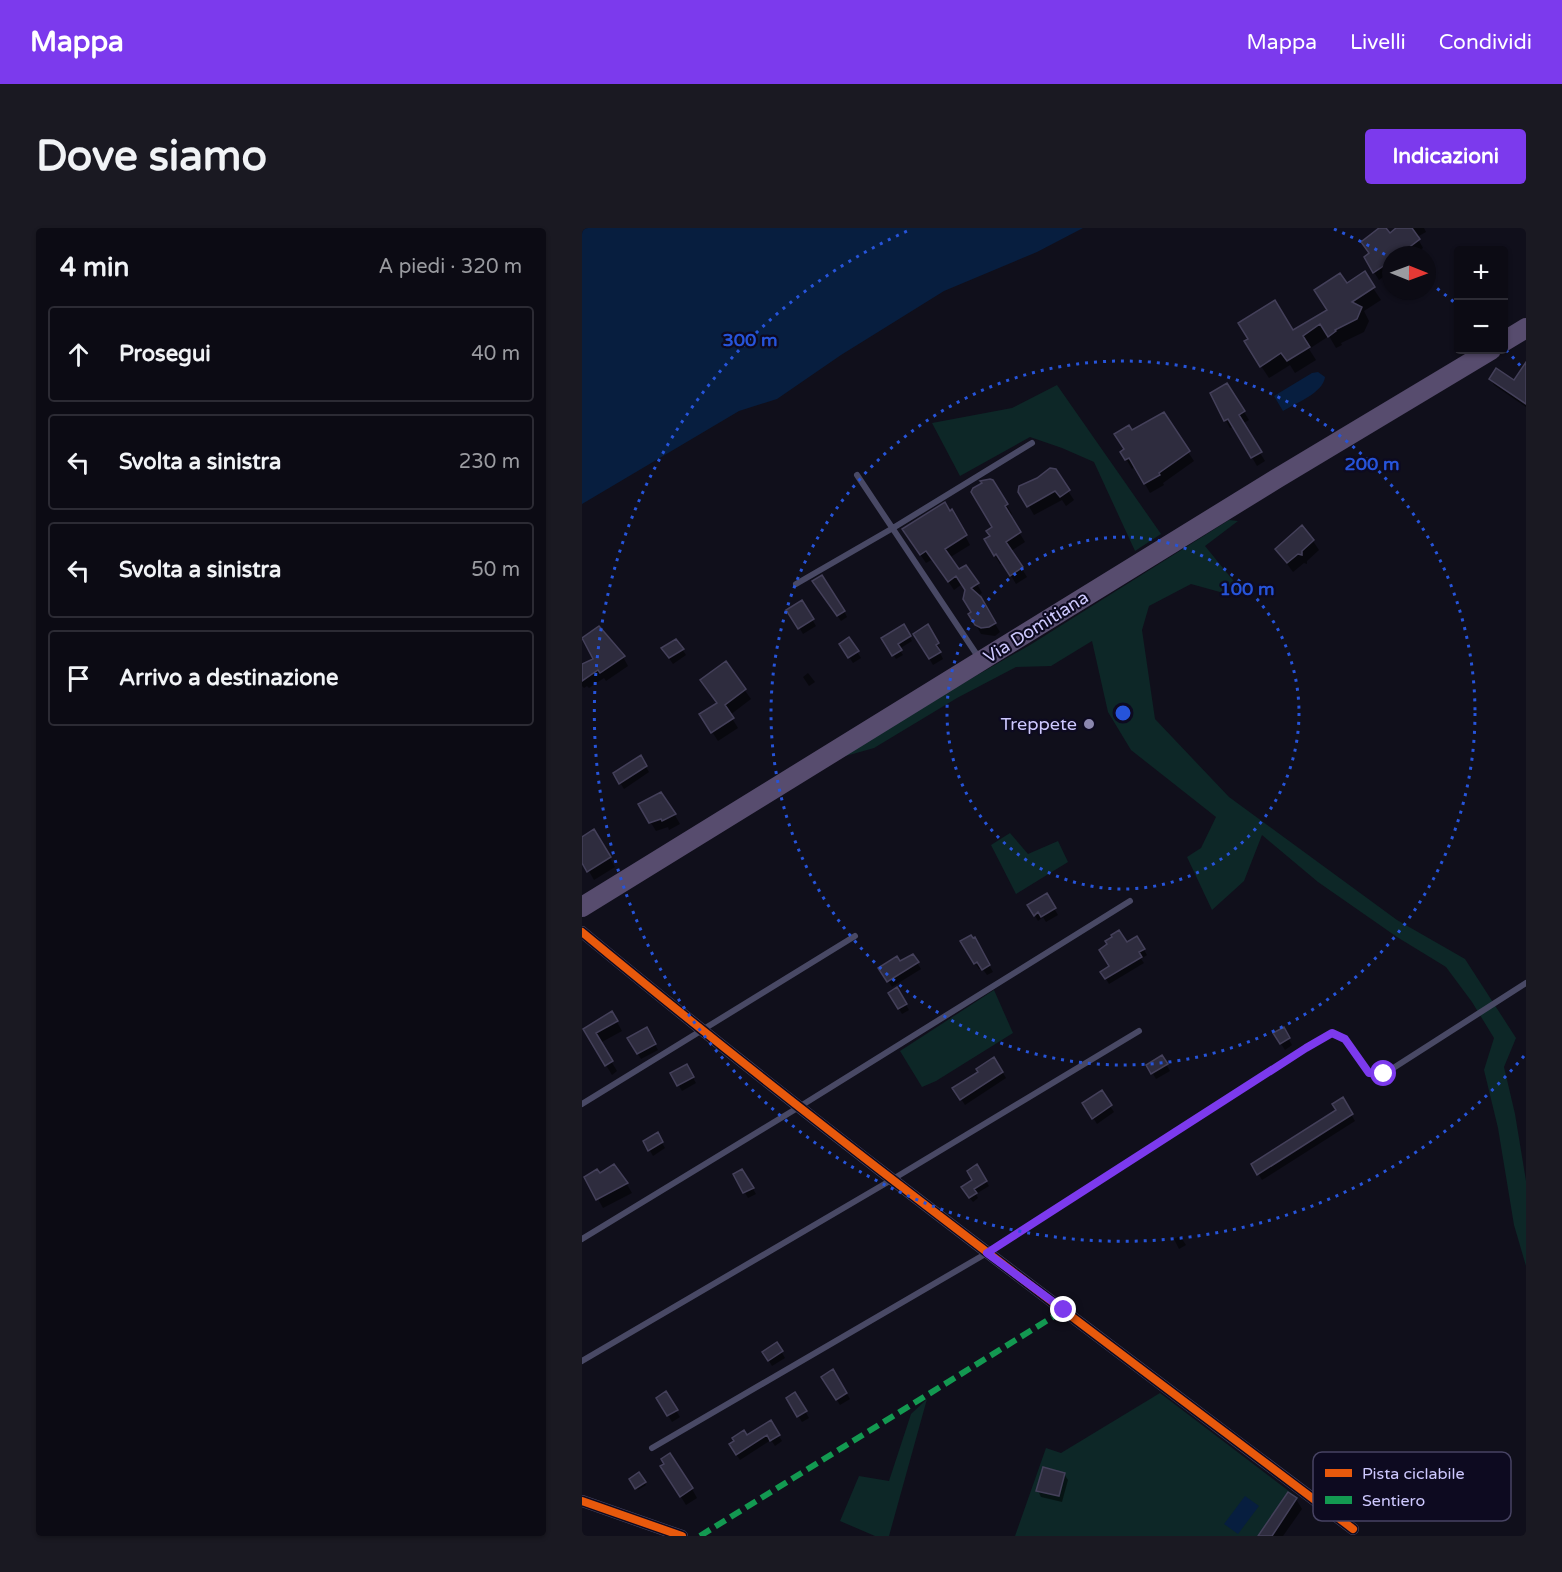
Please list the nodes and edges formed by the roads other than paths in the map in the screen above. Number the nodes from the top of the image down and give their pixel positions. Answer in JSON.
{"nodes":[{"id":1,"x":1526,"y":328,"type":"edge"},
{"id":2,"x":1508,"y":339,"type":"edge"},
{"id":3,"x":1484,"y":354,"type":"edge"},
{"id":4,"x":1032,"y":443,"type":"dead end"},
{"id":5,"x":857,"y":475,"type":"dead end"},
{"id":6,"x":893,"y":528,"type":"junction"},
{"id":7,"x":795,"y":584,"type":"dead end"},
{"id":8,"x":981,"y":661,"type":"junction"},
{"id":9,"x":1130,"y":901,"type":"dead end"},
{"id":10,"x":582,"y":907,"type":"edge"},
{"id":11,"x":582,"y":932,"type":"edge"},
{"id":12,"x":855,"y":936,"type":"dead end"},
{"id":13,"x":1526,"y":983,"type":"edge"},
{"id":14,"x":701,"y":1031,"type":"junction"},
{"id":15,"x":1139,"y":1031,"type":"dead end"},
{"id":16,"x":582,"y":1104,"type":"edge"},
{"id":17,"x":799,"y":1107,"type":"junction"},
{"id":18,"x":893,"y":1179,"type":"junction"},
{"id":19,"x":582,"y":1239,"type":"edge"},
{"id":20,"x":987,"y":1253,"type":"junction"},
{"id":21,"x":582,"y":1361,"type":"edge"},
{"id":22,"x":652,"y":1448,"type":"dead end"},
{"id":23,"x":1313,"y":1499,"type":"edge"},
{"id":24,"x":582,"y":1501,"type":"edge"},
{"id":25,"x":1342,"y":1521,"type":"edge"},
{"id":26,"x":1353,"y":1529,"type":"dead end"},
{"id":27,"x":682,"y":1536,"type":"edge"}],
"edges":[{"from":1,"to":2,"type":"main road"},
{"from":3,"to":8,"type":"main road","name":"Via Domitiana"},
{"from":4,"to":6,"type":"lane"},
{"from":5,"to":6,"type":"lane"},
{"from":6,"to":7,"type":"lane"},
{"from":6,"to":8,"type":"lane"},
{"from":8,"to":10,"type":"main road","name":"Via Domitiana"},
{"from":9,"to":17,"type":"lane"},
{"from":11,"to":14,"type":"street"},
{"from":12,"to":14,"type":"lane"},
{"from":13,"to":20,"type":"lane"},
{"from":14,"to":16,"type":"lane"},
{"from":14,"to":17,"type":"street"},
{"from":15,"to":18,"type":"lane"},
{"from":17,"to":18,"type":"street"},
{"from":17,"to":19,"type":"lane"},
{"from":18,"to":20,"type":"street"},
{"from":18,"to":21,"type":"lane"},
{"from":20,"to":22,"type":"lane"},
{"from":20,"to":23,"type":"street"},
{"from":24,"to":27,"type":"street"},
{"from":25,"to":26,"type":"street"}]}
